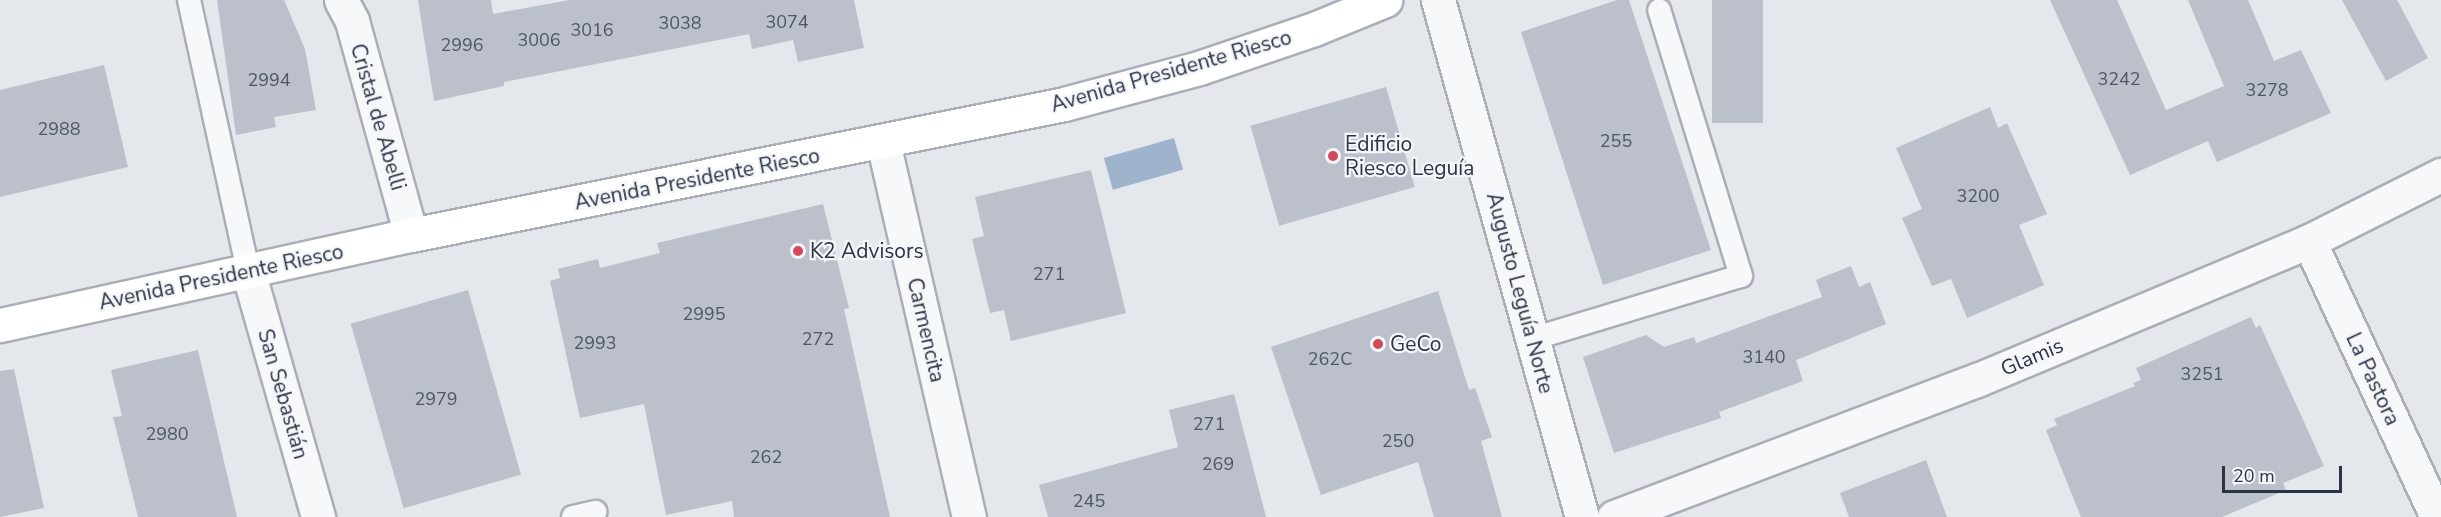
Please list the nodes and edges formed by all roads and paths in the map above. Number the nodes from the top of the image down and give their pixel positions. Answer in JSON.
{"nodes":[{"id":1,"x":189,"y":0,"type":"edge"},
{"id":2,"x":341,"y":0,"type":"edge"},
{"id":3,"x":1385,"y":0,"type":"edge"},
{"id":4,"x":1438,"y":0,"type":"edge"},
{"id":5,"x":1659,"y":10,"type":"dead end"},
{"id":6,"x":883,"y":142,"type":"junction"},
{"id":7,"x":2441,"y":175,"type":"edge"},
{"id":8,"x":411,"y":235,"type":"junction"},
{"id":9,"x":2309,"y":241,"type":"junction"},
{"id":10,"x":248,"y":271,"type":"junction"},
{"id":11,"x":0,"y":325,"type":"edge"},
{"id":12,"x":1532,"y":339,"type":"junction"},
{"id":13,"x":595,"y":512,"type":"dead end"},
{"id":14,"x":318,"y":517,"type":"edge"},
{"id":15,"x":573,"y":517,"type":"edge"},
{"id":16,"x":969,"y":517,"type":"edge"},
{"id":17,"x":1582,"y":517,"type":"edge"},
{"id":18,"x":1614,"y":517,"type":"edge"},
{"id":19,"x":2438,"y":517,"type":"edge"}],
"edges":[{"from":1,"to":10,"type":"lane"},
{"from":2,"to":8,"type":"street","name":"Cristal de Abelli"},
{"from":3,"to":6,"type":"main road","name":"Avenida Presidente Riesco"},
{"from":4,"to":12,"type":"street","name":"Augusto Leguía Norte"},
{"from":5,"to":12,"type":"lane"},
{"from":6,"to":8,"type":"main road","name":"Avenida Presidente Riesco"},
{"from":6,"to":16,"type":"street","name":"Carmencita"},
{"from":7,"to":9,"type":"street","name":"Glamis"},
{"from":8,"to":10,"type":"main road","name":"Avenida Presidente Riesco"},
{"from":9,"to":18,"type":"street","name":"Glamis"},
{"from":9,"to":19,"type":"street","name":"La Pastora"},
{"from":10,"to":11,"type":"main road","name":"Avenida Presidente Riesco"},
{"from":10,"to":14,"type":"street","name":"San Sebastián"},
{"from":12,"to":17,"type":"street","name":"Augusto Leguía Norte"},
{"from":13,"to":15,"type":"lane"}]}
